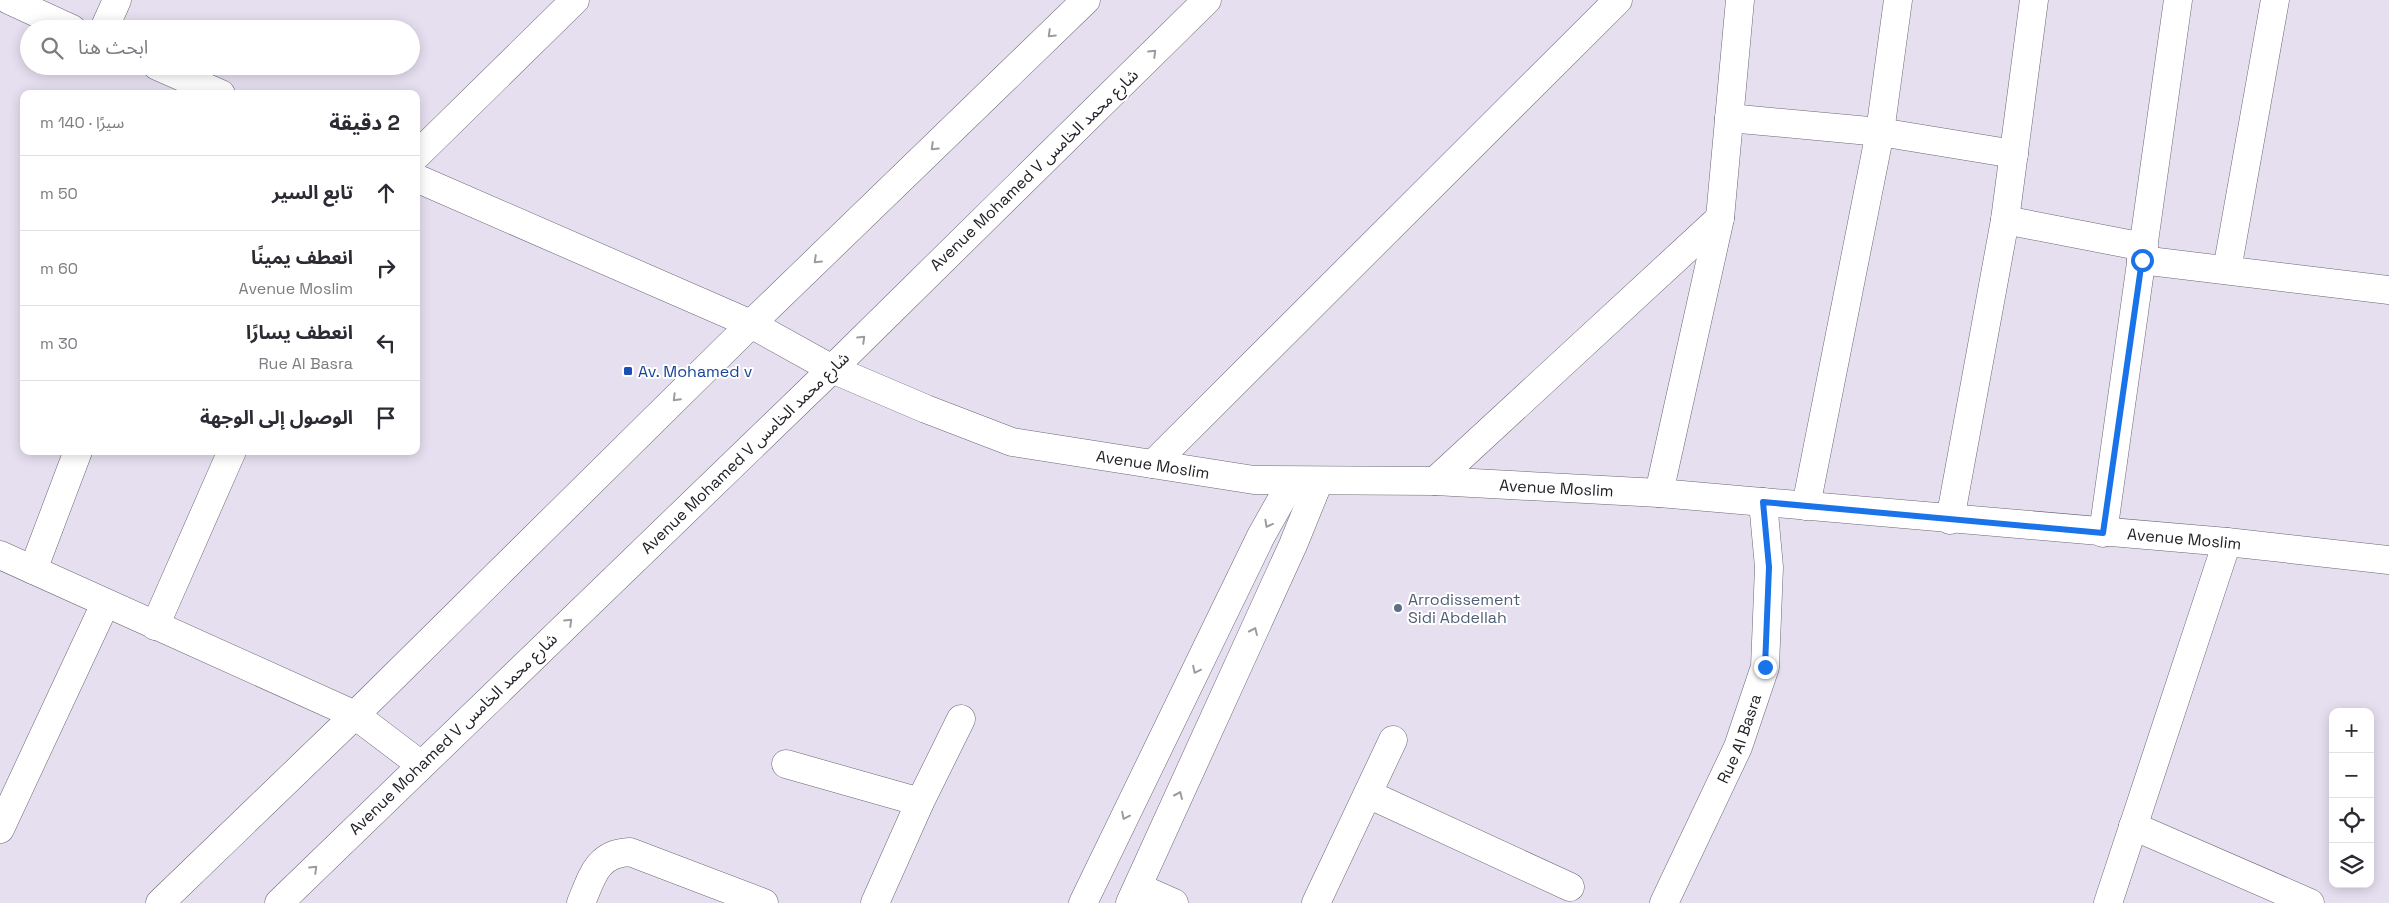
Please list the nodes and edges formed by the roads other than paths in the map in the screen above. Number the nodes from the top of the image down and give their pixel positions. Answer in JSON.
{"nodes":[{"id":1,"x":9,"y":0,"type":"edge"},
{"id":2,"x":117,"y":0,"type":"edge"},
{"id":3,"x":575,"y":0,"type":"edge"},
{"id":4,"x":1086,"y":0,"type":"edge"},
{"id":5,"x":1207,"y":0,"type":"edge"},
{"id":6,"x":1618,"y":0,"type":"edge"},
{"id":7,"x":1740,"y":0,"type":"edge"},
{"id":8,"x":1898,"y":0,"type":"edge"},
{"id":9,"x":2034,"y":0,"type":"edge"},
{"id":10,"x":2178,"y":0,"type":"edge"},
{"id":11,"x":2275,"y":0,"type":"edge"},
{"id":12,"x":52,"y":20,"type":"edge"},
{"id":13,"x":108,"y":20,"type":"edge"},
{"id":14,"x":178,"y":75,"type":"edge"},
{"id":15,"x":212,"y":90,"type":"edge"},
{"id":16,"x":1729,"y":118,"type":"junction"},
{"id":17,"x":1880,"y":132,"type":"junction"},
{"id":18,"x":420,"y":152,"type":"edge"},
{"id":19,"x":2014,"y":154,"type":"junction"},
{"id":20,"x":420,"y":180,"type":"edge"},
{"id":21,"x":1720,"y":218,"type":"junction"},
{"id":22,"x":2005,"y":220,"type":"junction"},
{"id":23,"x":2142,"y":253,"type":"junction"},
{"id":24,"x":2227,"y":270,"type":"junction"},
{"id":25,"x":2389,"y":290,"type":"edge"},
{"id":26,"x":751,"y":324,"type":"junction"},
{"id":27,"x":832,"y":369,"type":"junction"},
{"id":28,"x":76,"y":455,"type":"edge"},
{"id":29,"x":230,"y":455,"type":"edge"},
{"id":30,"x":1153,"y":464,"type":"junction"},
{"id":31,"x":1434,"y":480,"type":"junction"},
{"id":32,"x":1292,"y":481,"type":"junction"},
{"id":33,"x":1319,"y":481,"type":"junction"},
{"id":34,"x":1659,"y":493,"type":"junction"},
{"id":35,"x":1763,"y":502,"type":"junction"},
{"id":36,"x":1806,"y":506,"type":"junction"},
{"id":37,"x":1950,"y":520,"type":"junction"},
{"id":38,"x":2103,"y":533,"type":"junction"},
{"id":39,"x":2227,"y":542,"type":"junction"},
{"id":40,"x":2388,"y":553,"type":"edge"},
{"id":41,"x":0,"y":555,"type":"edge"},
{"id":42,"x":33,"y":570,"type":"junction"},
{"id":43,"x":105,"y":604,"type":"junction"},
{"id":44,"x":155,"y":626,"type":"junction"},
{"id":45,"x":355,"y":715,"type":"junction"},
{"id":46,"x":961,"y":719,"type":"dead end"},
{"id":47,"x":1393,"y":740,"type":"dead end"},
{"id":48,"x":786,"y":764,"type":"dead end"},
{"id":49,"x":421,"y":765,"type":"junction"},
{"id":50,"x":1368,"y":794,"type":"junction"},
{"id":51,"x":920,"y":802,"type":"junction"},
{"id":52,"x":2134,"y":826,"type":"junction"},
{"id":53,"x":0,"y":829,"type":"edge"},
{"id":54,"x":1570,"y":887,"type":"dead end"},
{"id":55,"x":1134,"y":895,"type":"edge"},
{"id":56,"x":2301,"y":901,"type":"edge"},
{"id":57,"x":160,"y":903,"type":"edge"},
{"id":58,"x":279,"y":903,"type":"edge"},
{"id":59,"x":581,"y":903,"type":"edge"},
{"id":60,"x":764,"y":903,"type":"edge"},
{"id":61,"x":875,"y":903,"type":"edge"},
{"id":62,"x":1083,"y":903,"type":"edge"},
{"id":63,"x":1174,"y":903,"type":"edge"},
{"id":64,"x":1316,"y":903,"type":"edge"},
{"id":65,"x":1664,"y":903,"type":"edge"},
{"id":66,"x":2108,"y":903,"type":"edge"}],
"edges":[{"from":1,"to":12,"type":"street"},
{"from":2,"to":13,"type":"street"},
{"from":3,"to":18,"type":"street"},
{"from":4,"to":26,"type":"street","one_way":true},
{"from":27,"to":5,"type":"street","name":"Avenue Mohamed V شارع محمد الخامس","one_way":true},
{"from":6,"to":30,"type":"street"},
{"from":7,"to":16,"type":"street"},
{"from":8,"to":17,"type":"street"},
{"from":9,"to":19,"type":"street"},
{"from":10,"to":23,"type":"street"},
{"from":11,"to":24,"type":"street"},
{"from":14,"to":15,"type":"street"},
{"from":16,"to":17,"type":"street"},
{"from":16,"to":21,"type":"street"},
{"from":17,"to":19,"type":"street"},
{"from":17,"to":36,"type":"street"},
{"from":19,"to":22,"type":"street"},
{"from":20,"to":26,"type":"street","name":"Avenue Moslim"},
{"from":21,"to":31,"type":"street"},
{"from":21,"to":34,"type":"street"},
{"from":22,"to":23,"type":"street"},
{"from":22,"to":37,"type":"street"},
{"from":23,"to":24,"type":"street"},
{"from":23,"to":38,"type":"street"},
{"from":24,"to":25,"type":"street"},
{"from":26,"to":27,"type":"street","name":"Avenue Moslim"},
{"from":26,"to":45,"type":"street","one_way":true},
{"from":27,"to":30,"type":"street","name":"Avenue Moslim"},
{"from":49,"to":27,"type":"street","name":"Avenue Mohamed V شارع محمد الخامس","one_way":true},
{"from":28,"to":42,"type":"street"},
{"from":29,"to":44,"type":"street"},
{"from":30,"to":32,"type":"street","name":"Avenue Moslim"},
{"from":31,"to":33,"type":"street","name":"Avenue Moslim"},
{"from":31,"to":34,"type":"street","name":"Avenue Moslim"},
{"from":32,"to":33,"type":"street","name":"Avenue Moslim"},
{"from":32,"to":62,"type":"street","one_way":true},
{"from":55,"to":33,"type":"street","one_way":true},
{"from":34,"to":35,"type":"street","name":"Avenue Moslim"},
{"from":35,"to":36,"type":"street","name":"Avenue Moslim"},
{"from":35,"to":65,"type":"street","name":"Rue Al Basra"},
{"from":36,"to":37,"type":"street","name":"Avenue Moslim"},
{"from":37,"to":38,"type":"street","name":"Avenue Moslim"},
{"from":38,"to":39,"type":"street","name":"Avenue Moslim"},
{"from":39,"to":40,"type":"street","name":"Avenue Moslim"},
{"from":39,"to":52,"type":"street"},
{"from":41,"to":42,"type":"street"},
{"from":42,"to":43,"type":"street"},
{"from":43,"to":44,"type":"street"},
{"from":43,"to":53,"type":"street"},
{"from":44,"to":45,"type":"street"},
{"from":45,"to":49,"type":"street"},
{"from":45,"to":57,"type":"street"},
{"from":46,"to":51,"type":"street"},
{"from":47,"to":50,"type":"street"},
{"from":48,"to":51,"type":"street"},
{"from":58,"to":49,"type":"street","name":"Avenue Mohamed V شارع محمد الخامس","one_way":true},
{"from":50,"to":54,"type":"street"},
{"from":50,"to":64,"type":"street"},
{"from":51,"to":61,"type":"street"},
{"from":52,"to":56,"type":"street"},
{"from":52,"to":66,"type":"street"},
{"from":55,"to":63,"type":"street"},
{"from":59,"to":60,"type":"street"}]}
